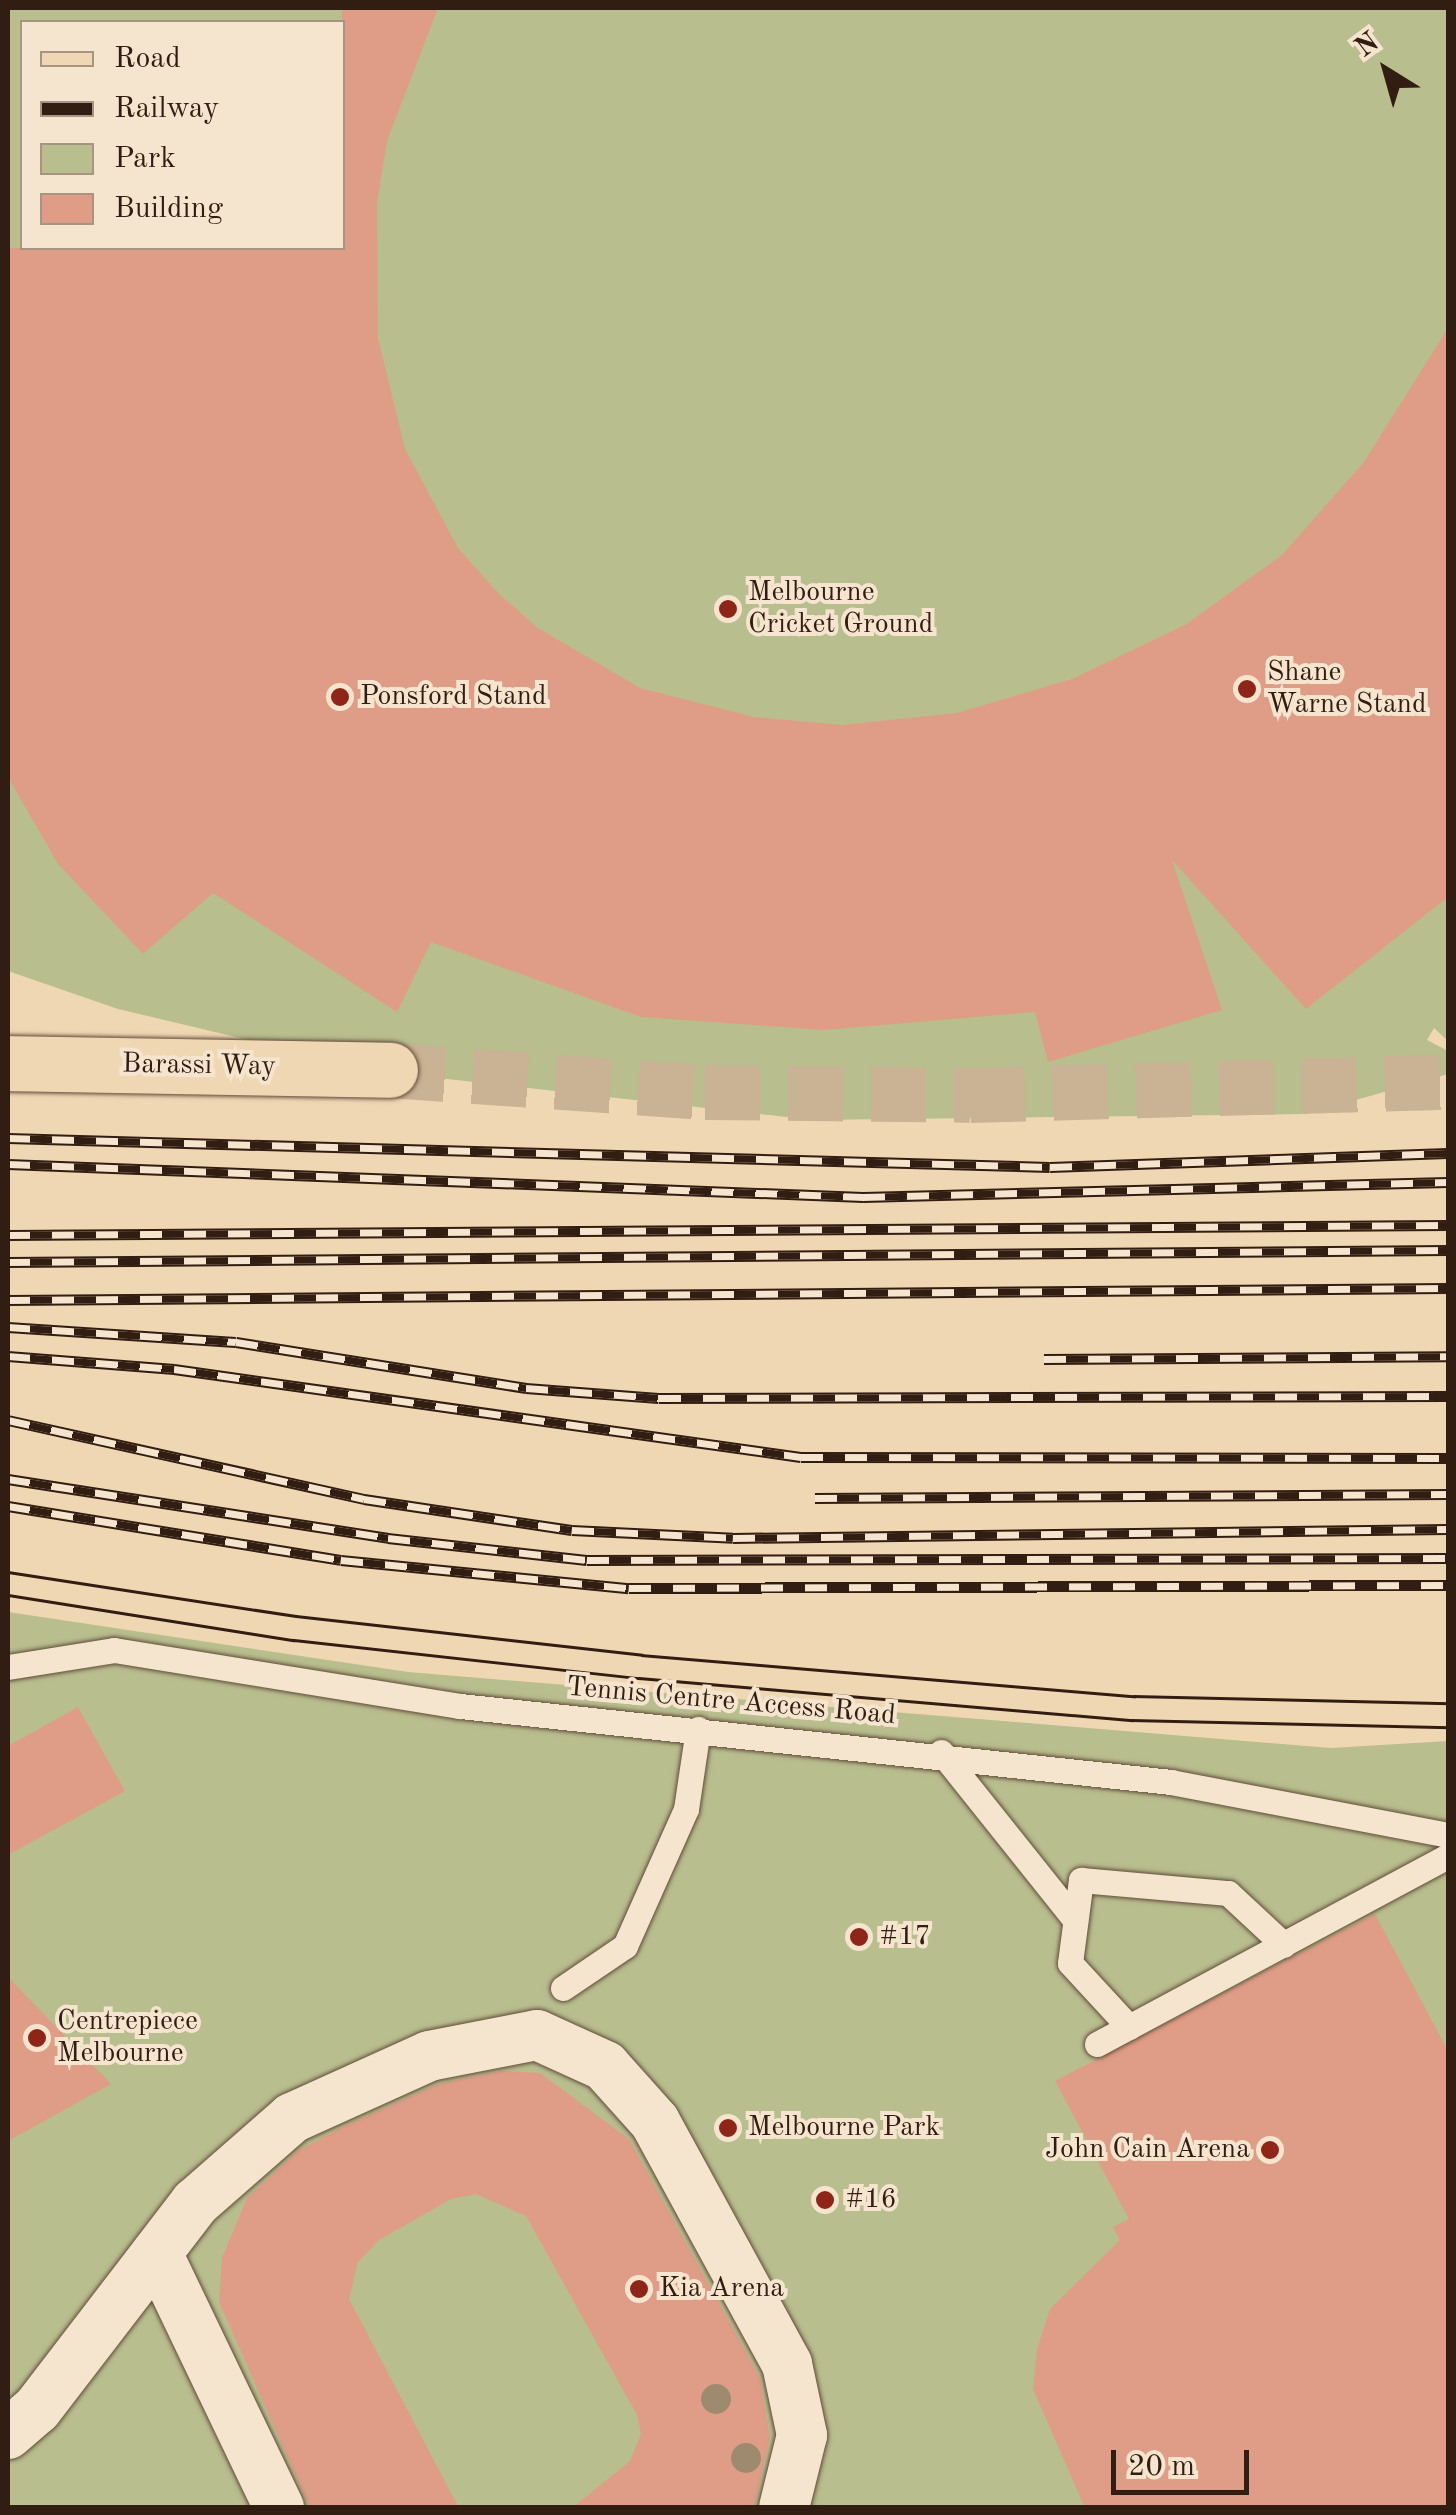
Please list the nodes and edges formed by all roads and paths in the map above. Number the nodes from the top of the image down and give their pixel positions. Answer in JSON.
{"nodes":[{"id":1,"x":8,"y":1063,"type":"edge"},
{"id":2,"x":390,"y":1070,"type":"tunnel mouth"},
{"id":3,"x":8,"y":1668,"type":"edge"},
{"id":4,"x":698,"y":1728,"type":"junction"},
{"id":5,"x":941,"y":1752,"type":"junction"},
{"id":6,"x":1448,"y":1835,"type":"edge"},
{"id":7,"x":1448,"y":1856,"type":"edge"},
{"id":8,"x":1076,"y":1920,"type":"junction"},
{"id":9,"x":1284,"y":1944,"type":"junction"},
{"id":10,"x":564,"y":1988,"type":"dead end"},
{"id":11,"x":1129,"y":2027,"type":"junction"},
{"id":12,"x":1097,"y":2044,"type":"dead end"},
{"id":13,"x":157,"y":2252,"type":"junction"},
{"id":14,"x":8,"y":2434,"type":"edge"},
{"id":15,"x":279,"y":2508,"type":"edge"},
{"id":16,"x":784,"y":2508,"type":"edge"}],
"edges":[{"from":1,"to":2,"type":"main road","name":"Barassi Way"},
{"from":3,"to":4,"type":"lane","name":"Tennis Centre Access Road"},
{"from":4,"to":5,"type":"lane","name":"Tennis Centre Access Road"},
{"from":4,"to":10,"type":"lane"},
{"from":5,"to":6,"type":"lane","name":"Tennis Centre Access Road"},
{"from":5,"to":8,"type":"lane"},
{"from":7,"to":9,"type":"lane"},
{"from":8,"to":9,"type":"lane"},
{"from":8,"to":11,"type":"lane"},
{"from":9,"to":11,"type":"lane"},
{"from":11,"to":12,"type":"lane"},
{"from":13,"to":14,"type":"street"},
{"from":13,"to":15,"type":"street"},
{"from":13,"to":16,"type":"street"}]}
